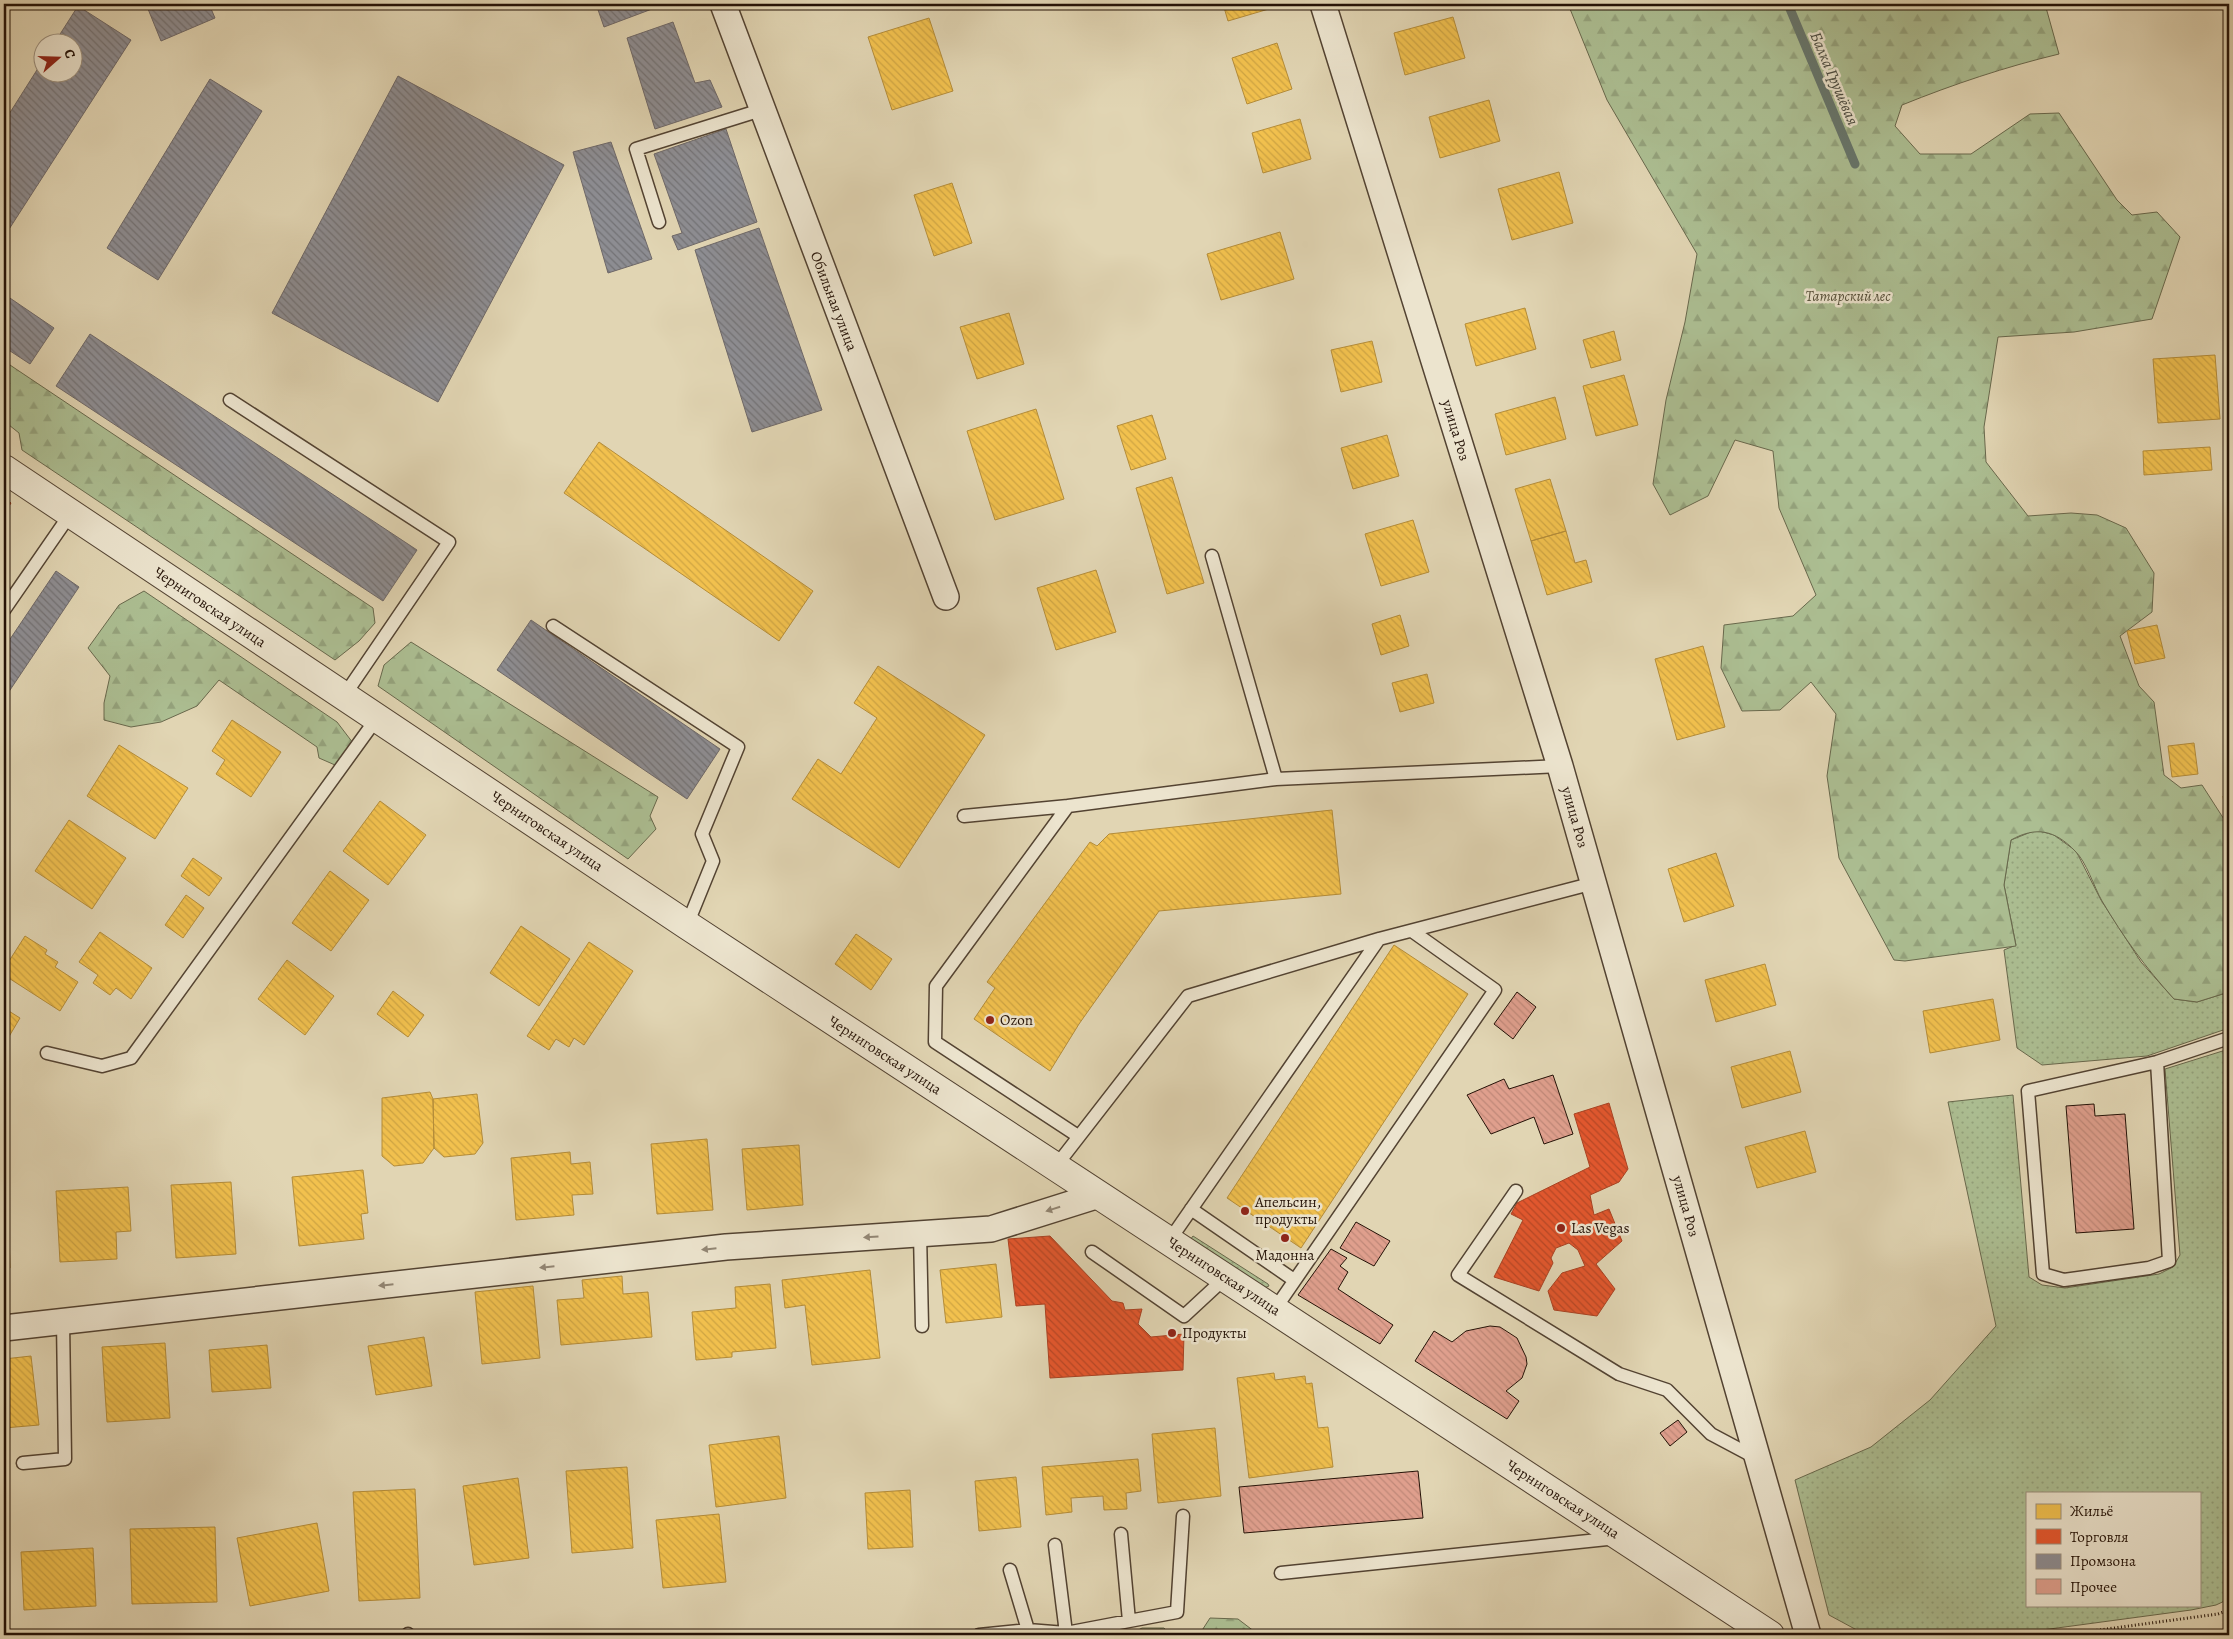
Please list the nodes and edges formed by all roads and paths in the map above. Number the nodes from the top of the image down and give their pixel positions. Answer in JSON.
{"nodes":[{"id":1,"x":723,"y":4,"type":"edge"},
{"id":2,"x":1323,"y":4,"type":"edge"},
{"id":3,"x":762,"y":110,"type":"junction"},
{"id":4,"x":659,"y":222,"type":"dead end"},
{"id":5,"x":230,"y":400,"type":"dead end"},
{"id":6,"x":4,"y":469,"type":"edge"},
{"id":7,"x":71,"y":513,"type":"junction"},
{"id":8,"x":1212,"y":556,"type":"dead end"},
{"id":9,"x":946,"y":598,"type":"dead end"},
{"id":10,"x":4,"y":610,"type":"edge"},
{"id":11,"x":552,"y":626,"type":"dead end"},
{"id":12,"x":344,"y":696,"type":"junction"},
{"id":13,"x":377,"y":718,"type":"junction"},
{"id":14,"x":1560,"y":766,"type":"junction"},
{"id":15,"x":1276,"y":779,"type":"junction"},
{"id":16,"x":1068,"y":806,"type":"junction"},
{"id":17,"x":964,"y":816,"type":"dead end"},
{"id":18,"x":1594,"y":883,"type":"junction"},
{"id":19,"x":687,"y":925,"type":"junction"},
{"id":20,"x":1412,"y":930,"type":"junction"},
{"id":21,"x":1379,"y":940,"type":"junction"},
{"id":22,"x":2229,"y":1038,"type":"edge"},
{"id":23,"x":48,"y":1053,"type":"dead end"},
{"id":24,"x":2157,"y":1062,"type":"junction"},
{"id":25,"x":1078,"y":1136,"type":"junction"},
{"id":26,"x":1056,"y":1166,"type":"junction"},
{"id":27,"x":1516,"y":1192,"type":"dead end"},
{"id":28,"x":1099,"y":1195,"type":"junction"},
{"id":29,"x":1191,"y":1210,"type":"junction"},
{"id":30,"x":920,"y":1233,"type":"junction"},
{"id":31,"x":1169,"y":1241,"type":"junction"},
{"id":32,"x":1092,"y":1252,"type":"dead end"},
{"id":33,"x":1225,"y":1278,"type":"junction"},
{"id":34,"x":1294,"y":1280,"type":"junction"},
{"id":35,"x":1274,"y":1309,"type":"junction"},
{"id":36,"x":63,"y":1321,"type":"junction"},
{"id":37,"x":922,"y":1326,"type":"dead end"},
{"id":38,"x":4,"y":1328,"type":"edge"},
{"id":39,"x":1758,"y":1459,"type":"junction"},
{"id":40,"x":23,"y":1463,"type":"dead end"},
{"id":41,"x":1183,"y":1516,"type":"dead end"},
{"id":42,"x":1121,"y":1534,"type":"dead end"},
{"id":43,"x":1622,"y":1538,"type":"junction"},
{"id":44,"x":1055,"y":1545,"type":"dead end"},
{"id":45,"x":1010,"y":1570,"type":"dead end"},
{"id":46,"x":1281,"y":1573,"type":"dead end"},
{"id":47,"x":2229,"y":1610,"type":"edge"},
{"id":48,"x":1129,"y":1620,"type":"junction"},
{"id":49,"x":1028,"y":1630,"type":"junction"},
{"id":50,"x":1066,"y":1634,"type":"junction"},
{"id":51,"x":979,"y":1635,"type":"edge"},
{"id":52,"x":1770,"y":1635,"type":"edge"},
{"id":53,"x":1808,"y":1635,"type":"edge"},
{"id":54,"x":2062,"y":1635,"type":"edge"}],
"edges":[{"from":1,"to":3,"type":"street","name":"Обильная улица"},
{"from":2,"to":14,"type":"street","name":"улица Роз"},
{"from":3,"to":4,"type":"lane"},
{"from":3,"to":9,"type":"street","name":"Обильная улица"},
{"from":5,"to":12,"type":"lane"},
{"from":6,"to":7,"type":"street","name":"Черниговская улица"},
{"from":7,"to":10,"type":"lane"},
{"from":7,"to":12,"type":"street","name":"Черниговская улица"},
{"from":8,"to":15,"type":"lane"},
{"from":11,"to":19,"type":"lane"},
{"from":12,"to":13,"type":"street","name":"Черниговская улица"},
{"from":13,"to":19,"type":"street","name":"Черниговская улица"},
{"from":13,"to":23,"type":"lane"},
{"from":14,"to":15,"type":"lane"},
{"from":14,"to":18,"type":"street","name":"улица Роз"},
{"from":15,"to":16,"type":"lane"},
{"from":16,"to":17,"type":"lane"},
{"from":16,"to":25,"type":"lane"},
{"from":18,"to":20,"type":"lane"},
{"from":18,"to":39,"type":"street","name":"улица Роз"},
{"from":19,"to":26,"type":"street","name":"Черниговская улица"},
{"from":20,"to":21,"type":"lane"},
{"from":20,"to":34,"type":"lane"},
{"from":21,"to":25,"type":"lane"},
{"from":21,"to":29,"type":"lane"},
{"from":22,"to":24,"type":"lane"},
{"from":24,"to":24,"type":"lane"},
{"from":25,"to":26,"type":"lane"},
{"from":26,"to":28,"type":"street","name":"Черниговская улица"},
{"from":27,"to":39,"type":"lane"},
{"from":28,"to":30,"type":"street","one_way":true},
{"from":28,"to":31,"type":"street","name":"Черниговская улица"},
{"from":29,"to":31,"type":"lane"},
{"from":29,"to":34,"type":"lane"},
{"from":30,"to":36,"type":"street","one_way":true},
{"from":30,"to":37,"type":"lane"},
{"from":31,"to":33,"type":"street","name":"Черниговская улица"},
{"from":32,"to":33,"type":"lane"},
{"from":33,"to":35,"type":"street","name":"Черниговская улица"},
{"from":34,"to":35,"type":"lane"},
{"from":35,"to":43,"type":"street","name":"Черниговская улица"},
{"from":36,"to":38,"type":"street"},
{"from":36,"to":40,"type":"lane"},
{"from":39,"to":53,"type":"street","name":"улица Роз"},
{"from":41,"to":48,"type":"lane"},
{"from":42,"to":48,"type":"lane"},
{"from":43,"to":46,"type":"lane"},
{"from":43,"to":52,"type":"street","name":"Черниговская улица"},
{"from":44,"to":50,"type":"lane"},
{"from":45,"to":49,"type":"lane"},
{"from":47,"to":54,"type":"path"},
{"from":48,"to":50,"type":"lane"},
{"from":49,"to":50,"type":"lane"},
{"from":49,"to":51,"type":"lane"}]}
